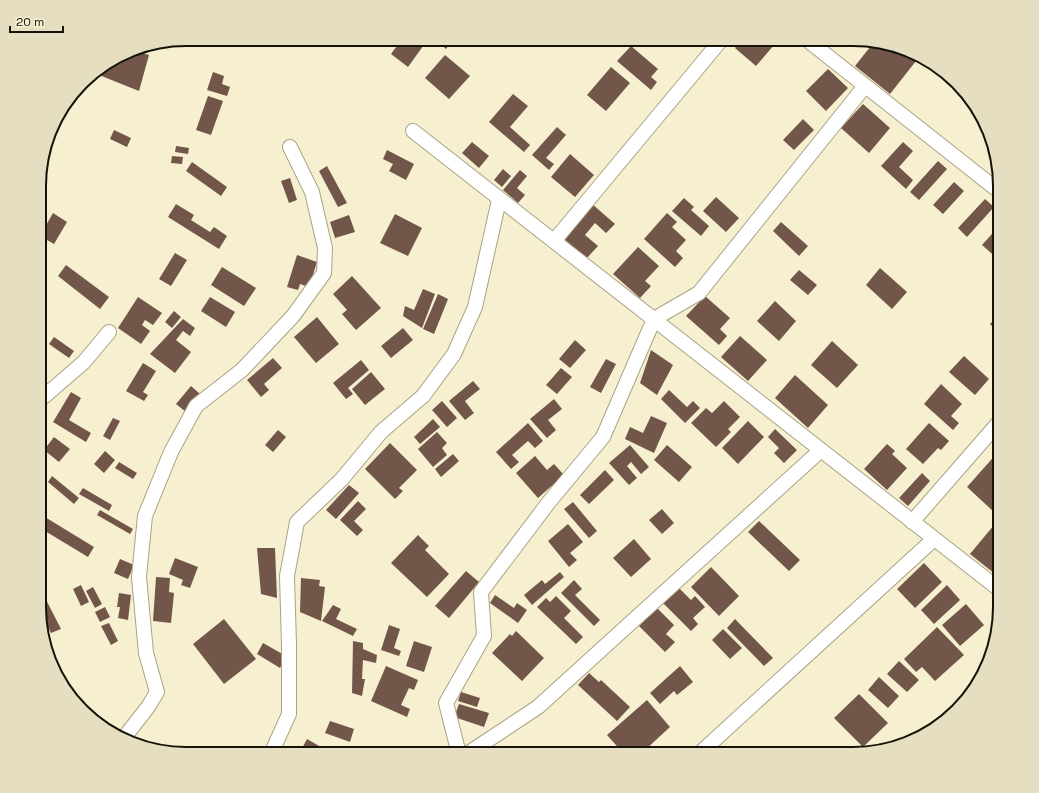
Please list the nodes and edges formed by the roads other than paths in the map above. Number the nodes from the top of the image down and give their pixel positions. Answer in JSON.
{"nodes":[{"id":1,"x":716,"y":46,"type":"edge"},
{"id":2,"x":815,"y":46,"type":"edge"},
{"id":3,"x":866,"y":86,"type":"junction"},
{"id":4,"x":414,"y":131,"type":"dead end"},
{"id":5,"x":290,"y":147,"type":"dead end"},
{"id":6,"x":993,"y":186,"type":"edge"},
{"id":7,"x":499,"y":200,"type":"junction"},
{"id":8,"x":554,"y":242,"type":"junction"},
{"id":9,"x":654,"y":319,"type":"junction"},
{"id":10,"x":109,"y":332,"type":"dead end"},
{"id":11,"x":46,"y":395,"type":"edge"},
{"id":12,"x":993,"y":429,"type":"edge"},
{"id":13,"x":821,"y":450,"type":"junction"},
{"id":14,"x":912,"y":522,"type":"junction"},
{"id":15,"x":934,"y":538,"type":"junction"},
{"id":16,"x":993,"y":584,"type":"edge"},
{"id":17,"x":128,"y":734,"type":"edge"},
{"id":18,"x":274,"y":747,"type":"edge"},
{"id":19,"x":457,"y":747,"type":"edge"},
{"id":20,"x":478,"y":747,"type":"edge"},
{"id":21,"x":707,"y":747,"type":"edge"}],
"edges":[{"from":1,"to":8,"type":"street"},
{"from":2,"to":3,"type":"street"},
{"from":3,"to":6,"type":"street"},
{"from":3,"to":9,"type":"street"},
{"from":4,"to":7,"type":"street"},
{"from":5,"to":17,"type":"street"},
{"from":7,"to":8,"type":"street"},
{"from":7,"to":18,"type":"street"},
{"from":8,"to":9,"type":"street"},
{"from":9,"to":13,"type":"street"},
{"from":9,"to":19,"type":"street"},
{"from":10,"to":11,"type":"street"},
{"from":12,"to":14,"type":"street"},
{"from":13,"to":14,"type":"street"},
{"from":13,"to":20,"type":"street"},
{"from":14,"to":15,"type":"street"},
{"from":15,"to":16,"type":"street"},
{"from":15,"to":21,"type":"street"}]}
